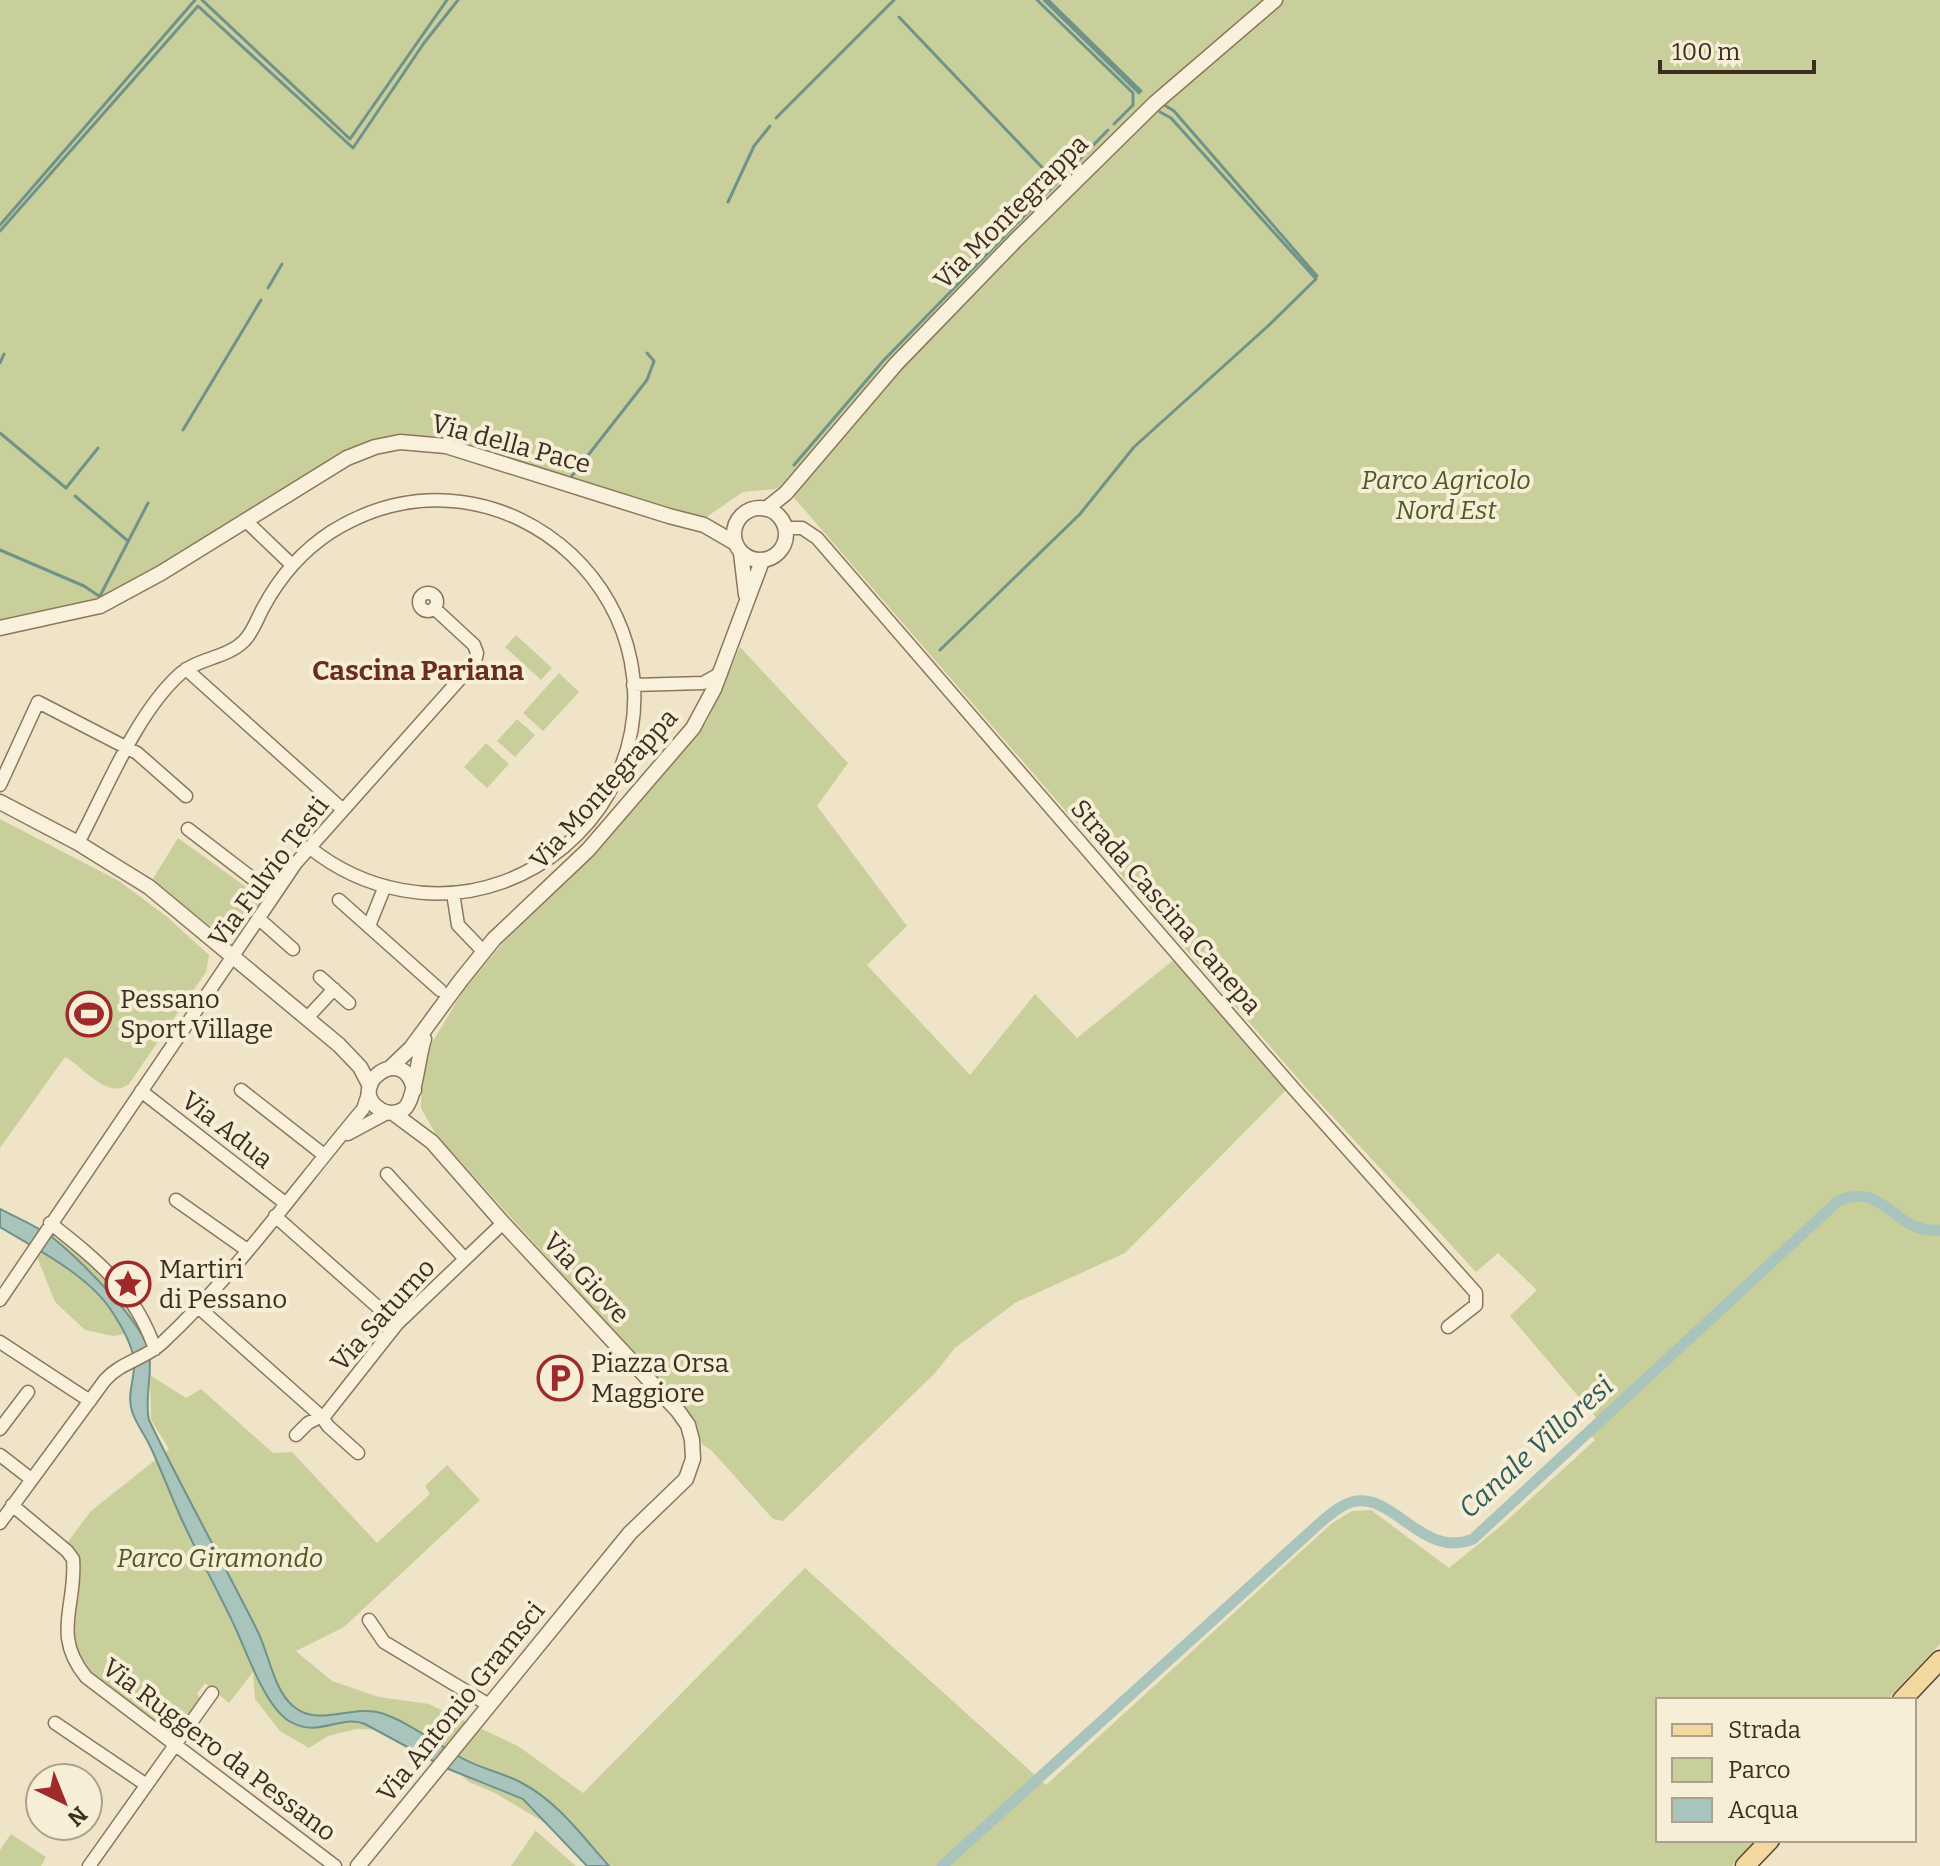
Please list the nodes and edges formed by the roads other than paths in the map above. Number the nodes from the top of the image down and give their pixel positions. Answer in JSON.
{"nodes":[{"id":1,"x":1275,"y":0,"type":"edge"},
{"id":2,"x":800,"y":477,"type":"junction"},
{"id":3,"x":766,"y":509,"type":"junction"},
{"id":4,"x":745,"y":513,"type":"junction"},
{"id":5,"x":685,"y":519,"type":"junction"},
{"id":6,"x":245,"y":520,"type":"junction"},
{"id":7,"x":784,"y":524,"type":"junction"},
{"id":8,"x":738,"y":548,"type":"junction"},
{"id":9,"x":762,"y":561,"type":"junction"},
{"id":10,"x":292,"y":565,"type":"junction"},
{"id":11,"x":746,"y":600,"type":"junction"},
{"id":12,"x":434,"y":608,"type":"dead end"},
{"id":13,"x":0,"y":628,"type":"edge"},
{"id":14,"x":186,"y":669,"type":"junction"},
{"id":15,"x":721,"y":673,"type":"junction"},
{"id":16,"x":633,"y":685,"type":"junction"},
{"id":17,"x":128,"y":749,"type":"junction"},
{"id":18,"x":0,"y":785,"type":"edge"},
{"id":19,"x":186,"y":796,"type":"dead end"},
{"id":20,"x":0,"y":802,"type":"edge"},
{"id":21,"x":342,"y":809,"type":"junction"},
{"id":22,"x":188,"y":829,"type":"dead end"},
{"id":23,"x":78,"y":843,"type":"junction"},
{"id":24,"x":309,"y":847,"type":"junction"},
{"id":25,"x":385,"y":886,"type":"junction"},
{"id":26,"x":453,"y":893,"type":"junction"},
{"id":27,"x":274,"y":895,"type":"junction"},
{"id":28,"x":339,"y":900,"type":"dead end"},
{"id":29,"x":258,"y":918,"type":"junction"},
{"id":30,"x":369,"y":926,"type":"junction"},
{"id":31,"x":293,"y":949,"type":"dead end"},
{"id":32,"x":483,"y":951,"type":"junction"},
{"id":33,"x":233,"y":956,"type":"junction"},
{"id":34,"x":320,"y":977,"type":"dead end"},
{"id":35,"x":334,"y":989,"type":"junction"},
{"id":36,"x":440,"y":990,"type":"dead end"},
{"id":37,"x":349,"y":1003,"type":"dead end"},
{"id":38,"x":307,"y":1018,"type":"junction"},
{"id":39,"x":429,"y":1024,"type":"junction"},
{"id":40,"x":339,"y":1045,"type":"junction"},
{"id":41,"x":387,"y":1069,"type":"junction"},
{"id":42,"x":370,"y":1088,"type":"junction"},
{"id":43,"x":241,"y":1090,"type":"dead end"},
{"id":44,"x":141,"y":1091,"type":"junction"},
{"id":45,"x":414,"y":1093,"type":"junction"},
{"id":46,"x":391,"y":1112,"type":"junction"},
{"id":47,"x":432,"y":1142,"type":"junction"},
{"id":48,"x":328,"y":1150,"type":"junction"},
{"id":49,"x":387,"y":1174,"type":"dead end"},
{"id":50,"x":176,"y":1200,"type":"dead end"},
{"id":51,"x":285,"y":1203,"type":"junction"},
{"id":52,"x":275,"y":1216,"type":"junction"},
{"id":53,"x":503,"y":1223,"type":"junction"},
{"id":54,"x":48,"y":1226,"type":"junction"},
{"id":55,"x":247,"y":1250,"type":"junction"},
{"id":56,"x":465,"y":1259,"type":"junction"},
{"id":57,"x":0,"y":1300,"type":"edge"},
{"id":58,"x":197,"y":1306,"type":"junction"},
{"id":59,"x":397,"y":1324,"type":"junction"},
{"id":60,"x":1448,"y":1327,"type":"dead end"},
{"id":61,"x":0,"y":1342,"type":"edge"},
{"id":62,"x":155,"y":1349,"type":"junction"},
{"id":63,"x":28,"y":1392,"type":"dead end"},
{"id":64,"x":90,"y":1401,"type":"junction"},
{"id":65,"x":322,"y":1417,"type":"junction"},
{"id":66,"x":0,"y":1429,"type":"edge"},
{"id":67,"x":296,"y":1435,"type":"dead end"},
{"id":68,"x":693,"y":1451,"type":"joint"},
{"id":69,"x":358,"y":1453,"type":"dead end"},
{"id":70,"x":0,"y":1455,"type":"edge"},
{"id":71,"x":31,"y":1479,"type":"junction"},
{"id":72,"x":12,"y":1505,"type":"junction"},
{"id":73,"x":0,"y":1523,"type":"edge"},
{"id":74,"x":369,"y":1620,"type":"dead end"},
{"id":75,"x":1940,"y":1660,"type":"edge"},
{"id":76,"x":212,"y":1693,"type":"dead end"},
{"id":77,"x":1904,"y":1698,"type":"edge"},
{"id":78,"x":489,"y":1705,"type":"junction"},
{"id":79,"x":55,"y":1723,"type":"dead end"},
{"id":80,"x":174,"y":1745,"type":"junction"},
{"id":81,"x":145,"y":1784,"type":"junction"},
{"id":82,"x":1768,"y":1842,"type":"edge"},
{"id":83,"x":89,"y":1866,"type":"edge"},
{"id":84,"x":335,"y":1866,"type":"edge"},
{"id":85,"x":358,"y":1866,"type":"edge"},
{"id":86,"x":1745,"y":1866,"type":"edge"}],
"edges":[{"from":1,"to":2,"type":"street","name":"Via Montegrappa"},
{"from":2,"to":3,"type":"street","name":"Via Montegrappa"},
{"from":2,"to":7,"type":"street","name":"Via Montegrappa"},
{"from":3,"to":4,"type":"street"},
{"from":3,"to":7,"type":"street"},
{"from":4,"to":5,"type":"street","name":"Via della Pace"},
{"from":4,"to":8,"type":"street"},
{"from":5,"to":6,"type":"street","name":"Via della Pace"},
{"from":5,"to":8,"type":"street","name":"Via della Pace"},
{"from":6,"to":10,"type":"street"},
{"from":6,"to":13,"type":"street","name":"Via della Pace"},
{"from":7,"to":9,"type":"street"},
{"from":7,"to":60,"type":"street","name":"Strada Cascina Canepa"},
{"from":8,"to":9,"type":"street"},
{"from":8,"to":11,"type":"street","name":"Via Montegrappa"},
{"from":9,"to":11,"type":"street","name":"Via Montegrappa"},
{"from":10,"to":14,"type":"street"},
{"from":10,"to":16,"type":"street"},
{"from":11,"to":15,"type":"street","name":"Via Montegrappa"},
{"from":12,"to":21,"type":"street","name":"Via Fulvio Testi"},
{"from":14,"to":17,"type":"street"},
{"from":14,"to":21,"type":"street"},
{"from":15,"to":16,"type":"street"},
{"from":15,"to":32,"type":"street","name":"Via Montegrappa"},
{"from":16,"to":26,"type":"street"},
{"from":17,"to":18,"type":"street"},
{"from":17,"to":19,"type":"street"},
{"from":17,"to":23,"type":"street"},
{"from":20,"to":23,"type":"street"},
{"from":21,"to":24,"type":"street","name":"Via Fulvio Testi"},
{"from":22,"to":27,"type":"street"},
{"from":23,"to":33,"type":"street"},
{"from":24,"to":25,"type":"street"},
{"from":24,"to":27,"type":"street","name":"Via Fulvio Testi"},
{"from":25,"to":26,"type":"street"},
{"from":25,"to":30,"type":"street"},
{"from":26,"to":32,"type":"street"},
{"from":27,"to":29,"type":"street","name":"Via Fulvio Testi"},
{"from":28,"to":30,"type":"street"},
{"from":29,"to":31,"type":"street"},
{"from":29,"to":33,"type":"street","name":"Via Fulvio Testi"},
{"from":30,"to":36,"type":"street"},
{"from":32,"to":39,"type":"street","name":"Via Montegrappa"},
{"from":33,"to":38,"type":"street"},
{"from":33,"to":44,"type":"street","name":"Via Fulvio Testi"},
{"from":34,"to":35,"type":"street"},
{"from":35,"to":37,"type":"street"},
{"from":35,"to":38,"type":"street"},
{"from":38,"to":40,"type":"street"},
{"from":39,"to":41,"type":"street","name":"Via Montegrappa"},
{"from":39,"to":45,"type":"street","name":"Via Montegrappa"},
{"from":40,"to":41,"type":"street"},
{"from":40,"to":42,"type":"street"},
{"from":41,"to":42,"type":"street"},
{"from":41,"to":45,"type":"street"},
{"from":42,"to":46,"type":"street"},
{"from":42,"to":48,"type":"street"},
{"from":43,"to":48,"type":"street"},
{"from":44,"to":51,"type":"street","name":"Via Adua"},
{"from":44,"to":54,"type":"street","name":"Via Fulvio Testi"},
{"from":45,"to":46,"type":"street"},
{"from":45,"to":47,"type":"street","name":"Via Giove"},
{"from":46,"to":47,"type":"street","name":"Via Giove"},
{"from":46,"to":48,"type":"street"},
{"from":47,"to":53,"type":"street","name":"Via Giove"},
{"from":48,"to":51,"type":"street"},
{"from":49,"to":56,"type":"street"},
{"from":50,"to":55,"type":"street"},
{"from":51,"to":52,"type":"street"},
{"from":52,"to":55,"type":"street"},
{"from":52,"to":59,"type":"street"},
{"from":53,"to":56,"type":"street","name":"Via Saturno"},
{"from":53,"to":68,"type":"street","name":"Via Giove"},
{"from":54,"to":57,"type":"street","name":"Via Fulvio Testi"},
{"from":54,"to":62,"type":"street"},
{"from":55,"to":58,"type":"street"},
{"from":56,"to":59,"type":"street","name":"Via Saturno"},
{"from":58,"to":62,"type":"street"},
{"from":58,"to":65,"type":"street"},
{"from":59,"to":65,"type":"street","name":"Via Saturno"},
{"from":61,"to":64,"type":"street"},
{"from":62,"to":64,"type":"street"},
{"from":63,"to":66,"type":"street"},
{"from":64,"to":71,"type":"street"},
{"from":65,"to":67,"type":"street","name":"Via Saturno"},
{"from":65,"to":69,"type":"street"},
{"from":68,"to":78,"type":"street","name":"Via Antonio Gramsci"},
{"from":70,"to":71,"type":"street"},
{"from":71,"to":72,"type":"street"},
{"from":72,"to":73,"type":"street"},
{"from":72,"to":80,"type":"street","name":"Via Ruggero da Pessano"},
{"from":74,"to":78,"type":"street"},
{"from":75,"to":77,"type":"main road"},
{"from":76,"to":80,"type":"street"},
{"from":78,"to":85,"type":"street","name":"Via Antonio Gramsci"},
{"from":79,"to":81,"type":"street"},
{"from":80,"to":81,"type":"street"},
{"from":80,"to":84,"type":"street","name":"Via Ruggero da Pessano"},
{"from":81,"to":83,"type":"street"},
{"from":82,"to":86,"type":"main road"}]}
